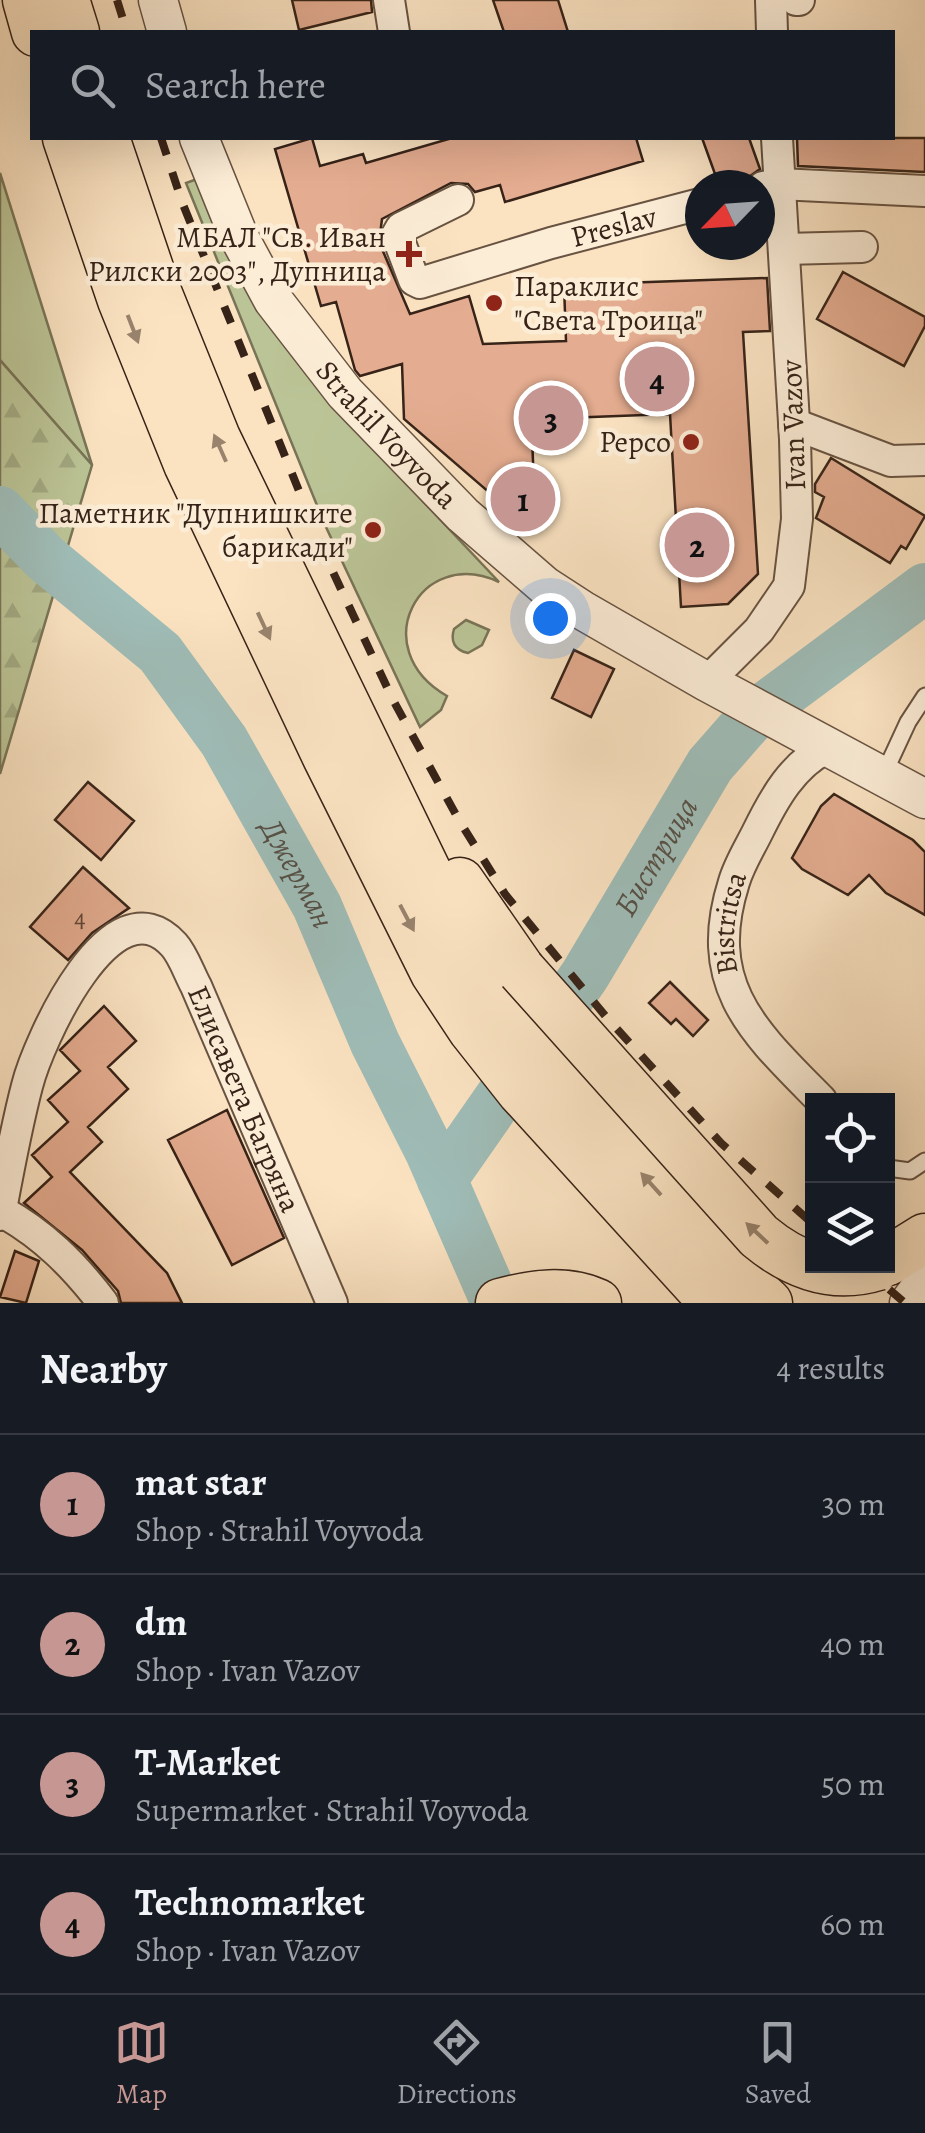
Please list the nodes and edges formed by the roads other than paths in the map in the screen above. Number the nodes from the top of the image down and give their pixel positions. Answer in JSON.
{"nodes":[{"id":1,"x":27,"y":0,"type":"edge"},
{"id":2,"x":66,"y":0,"type":"edge"},
{"id":3,"x":158,"y":0,"type":"edge"},
{"id":4,"x":389,"y":0,"type":"edge"},
{"id":5,"x":771,"y":0,"type":"edge"},
{"id":6,"x":35,"y":30,"type":"edge"},
{"id":7,"x":74,"y":30,"type":"edge"},
{"id":8,"x":166,"y":30,"type":"edge"},
{"id":9,"x":394,"y":30,"type":"edge"},
{"id":10,"x":772,"y":30,"type":"edge"},
{"id":11,"x":68,"y":140,"type":"edge"},
{"id":12,"x":107,"y":140,"type":"edge"},
{"id":13,"x":200,"y":140,"type":"edge"},
{"id":14,"x":777,"y":140,"type":"edge"},
{"id":15,"x":772,"y":170,"type":"edge"},
{"id":16,"x":775,"y":186,"type":"edge"},
{"id":17,"x":925,"y":191,"type":"edge"},
{"id":18,"x":458,"y":200,"type":"dead end"},
{"id":19,"x":775,"y":207,"type":"edge"},
{"id":20,"x":685,"y":208,"type":"edge"},
{"id":21,"x":862,"y":247,"type":"dead end"},
{"id":22,"x":785,"y":250,"type":"junction"},
{"id":23,"x":794,"y":424,"type":"junction"},
{"id":24,"x":925,"y":460,"type":"edge"},
{"id":25,"x":707,"y":682,"type":"junction"},
{"id":26,"x":925,"y":696,"type":"edge"},
{"id":27,"x":908,"y":722,"type":"junction"},
{"id":28,"x":925,"y":731,"type":"edge"},
{"id":29,"x":816,"y":740,"type":"junction"},
{"id":30,"x":882,"y":776,"type":"junction"},
{"id":31,"x":925,"y":799,"type":"edge"},
{"id":32,"x":498,"y":1001,"type":"junction"},
{"id":33,"x":535,"y":1078,"type":"junction"},
{"id":34,"x":815,"y":1093,"type":"edge"},
{"id":35,"x":925,"y":1161,"type":"edge"},
{"id":36,"x":895,"y":1169,"type":"edge"},
{"id":37,"x":0,"y":1213,"type":"edge"},
{"id":38,"x":906,"y":1258,"type":"edge"},
{"id":39,"x":511,"y":1300,"type":"edge"},
{"id":40,"x":104,"y":1303,"type":"edge"},
{"id":41,"x":332,"y":1303,"type":"edge"},
{"id":42,"x":598,"y":1303,"type":"edge"},
{"id":43,"x":714,"y":1303,"type":"edge"},
{"id":44,"x":768,"y":1303,"type":"edge"},
{"id":45,"x":909,"y":1303,"type":"edge"}],
"edges":[{"from":1,"to":6,"type":"main road"},
{"from":2,"to":7,"type":"main road"},
{"from":3,"to":8,"type":"street"},
{"from":4,"to":9,"type":"street"},
{"from":5,"to":10,"type":"street"},
{"from":11,"to":32,"type":"main road","one_way":true},
{"from":32,"to":12,"type":"main road","one_way":true},
{"from":13,"to":25,"type":"street","name":"Strahil Voyvoda"},
{"from":14,"to":15,"type":"street","name":"Ivan Vazov"},
{"from":16,"to":17,"type":"street"},
{"from":18,"to":20,"type":"street","name":"Preslav"},
{"from":19,"to":22,"type":"street","name":"Ivan Vazov"},
{"from":21,"to":22,"type":"street"},
{"from":22,"to":23,"type":"street","name":"Ivan Vazov"},
{"from":23,"to":24,"type":"street"},
{"from":23,"to":25,"type":"street","name":"Ivan Vazov"},
{"from":25,"to":29,"type":"street","name":"Strahil Voyvoda"},
{"from":26,"to":27,"type":"lane"},
{"from":27,"to":28,"type":"lane"},
{"from":27,"to":30,"type":"lane"},
{"from":29,"to":30,"type":"street","name":"Strahil Voyvoda"},
{"from":29,"to":34,"type":"street","name":"Bistritsa"},
{"from":30,"to":31,"type":"street","name":"Strahil Voyvoda"},
{"from":32,"to":33,"type":"main road"},
{"from":38,"to":32,"type":"main road","one_way":true,"bridge":true},
{"from":33,"to":43,"type":"main road"},
{"from":44,"to":33,"type":"main road","one_way":true},
{"from":35,"to":36,"type":"lane"},
{"from":37,"to":40,"type":"street"},
{"from":37,"to":41,"type":"street","name":"Елисавета Багряна"},
{"from":38,"to":45,"type":"street"},
{"from":39,"to":42,"type":"main road"}]}
